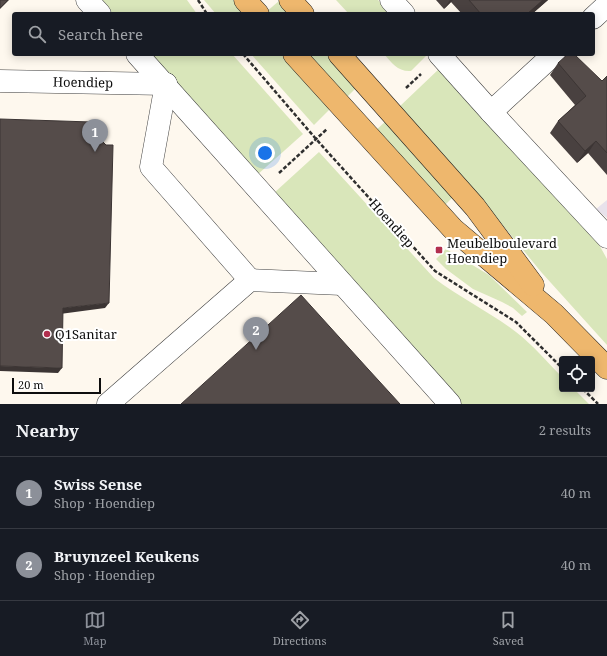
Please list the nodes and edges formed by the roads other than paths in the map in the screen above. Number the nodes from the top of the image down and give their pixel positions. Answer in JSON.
{"nodes":[{"id":1,"x":87,"y":0,"type":"edge"},
{"id":2,"x":245,"y":0,"type":"edge"},
{"id":3,"x":290,"y":0,"type":"edge"},
{"id":4,"x":391,"y":0,"type":"edge"},
{"id":5,"x":607,"y":5,"type":"edge"},
{"id":6,"x":98,"y":12,"type":"edge"},
{"id":7,"x":256,"y":12,"type":"edge"},
{"id":8,"x":301,"y":12,"type":"edge"},
{"id":9,"x":402,"y":12,"type":"edge"},
{"id":10,"x":595,"y":16,"type":"edge"},
{"id":11,"x":139,"y":56,"type":"edge"},
{"id":12,"x":296,"y":56,"type":"edge"},
{"id":13,"x":341,"y":56,"type":"edge"},
{"id":14,"x":441,"y":56,"type":"edge"},
{"id":15,"x":552,"y":56,"type":"edge"},
{"id":16,"x":0,"y":81,"type":"edge"},
{"id":17,"x":166,"y":84,"type":"junction"},
{"id":18,"x":491,"y":112,"type":"junction"},
{"id":19,"x":607,"y":237,"type":"edge"},
{"id":20,"x":250,"y":280,"type":"junction"},
{"id":21,"x":342,"y":284,"type":"junction"},
{"id":22,"x":554,"y":314,"type":"junction"},
{"id":23,"x":607,"y":368,"type":"edge"},
{"id":24,"x":108,"y":404,"type":"edge"},
{"id":25,"x":450,"y":404,"type":"edge"}],
"edges":[{"from":1,"to":6,"type":"street"},
{"from":2,"to":7,"type":"main road"},
{"from":3,"to":8,"type":"main road"},
{"from":4,"to":9,"type":"street"},
{"from":5,"to":10,"type":"street"},
{"from":11,"to":17,"type":"street"},
{"from":12,"to":22,"type":"main road"},
{"from":13,"to":22,"type":"main road"},
{"from":14,"to":18,"type":"street"},
{"from":15,"to":18,"type":"street"},
{"from":16,"to":17,"type":"street","name":"Hoendiep"},
{"from":17,"to":20,"type":"street"},
{"from":17,"to":21,"type":"street"},
{"from":18,"to":19,"type":"street"},
{"from":20,"to":21,"type":"street"},
{"from":20,"to":24,"type":"street"},
{"from":21,"to":25,"type":"street"},
{"from":22,"to":23,"type":"main road"}]}
